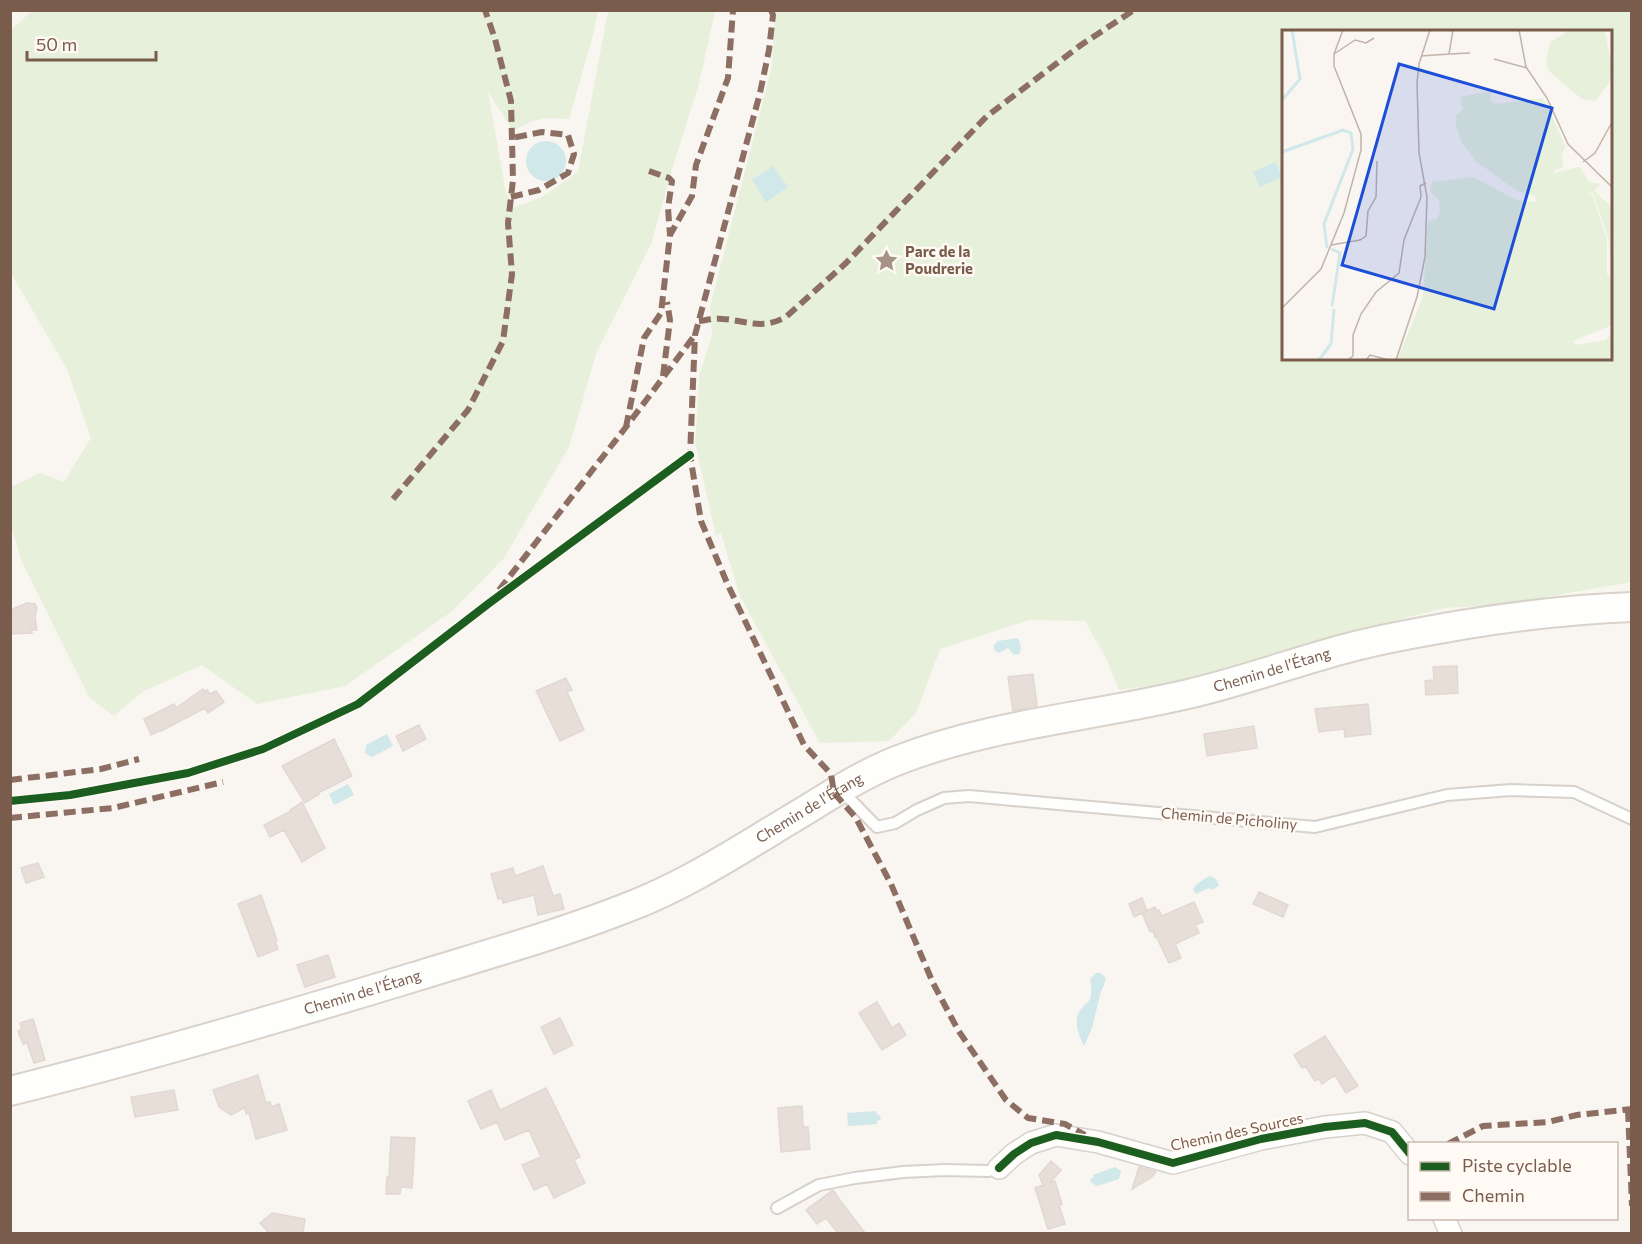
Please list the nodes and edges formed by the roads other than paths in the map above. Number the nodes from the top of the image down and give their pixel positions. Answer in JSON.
{"nodes":[{"id":1,"x":1632,"y":607,"type":"edge"},
{"id":2,"x":840,"y":789,"type":"junction"},
{"id":3,"x":1632,"y":819,"type":"edge"},
{"id":4,"x":10,"y":1091,"type":"edge"},
{"id":5,"x":1408,"y":1152,"type":"edge"},
{"id":6,"x":999,"y":1168,"type":"joint"},
{"id":7,"x":777,"y":1208,"type":"dead end"}],
"edges":[{"from":1,"to":2,"type":"main road","name":"Chemin de l’Étang"},
{"from":2,"to":3,"type":"lane","name":"Chemin de Picholiny"},
{"from":2,"to":4,"type":"main road","name":"Chemin de l’Étang"},
{"from":5,"to":6,"type":"street","name":"Chemin des Sources"},
{"from":6,"to":7,"type":"lane","name":"Chemin des Sources"}]}
